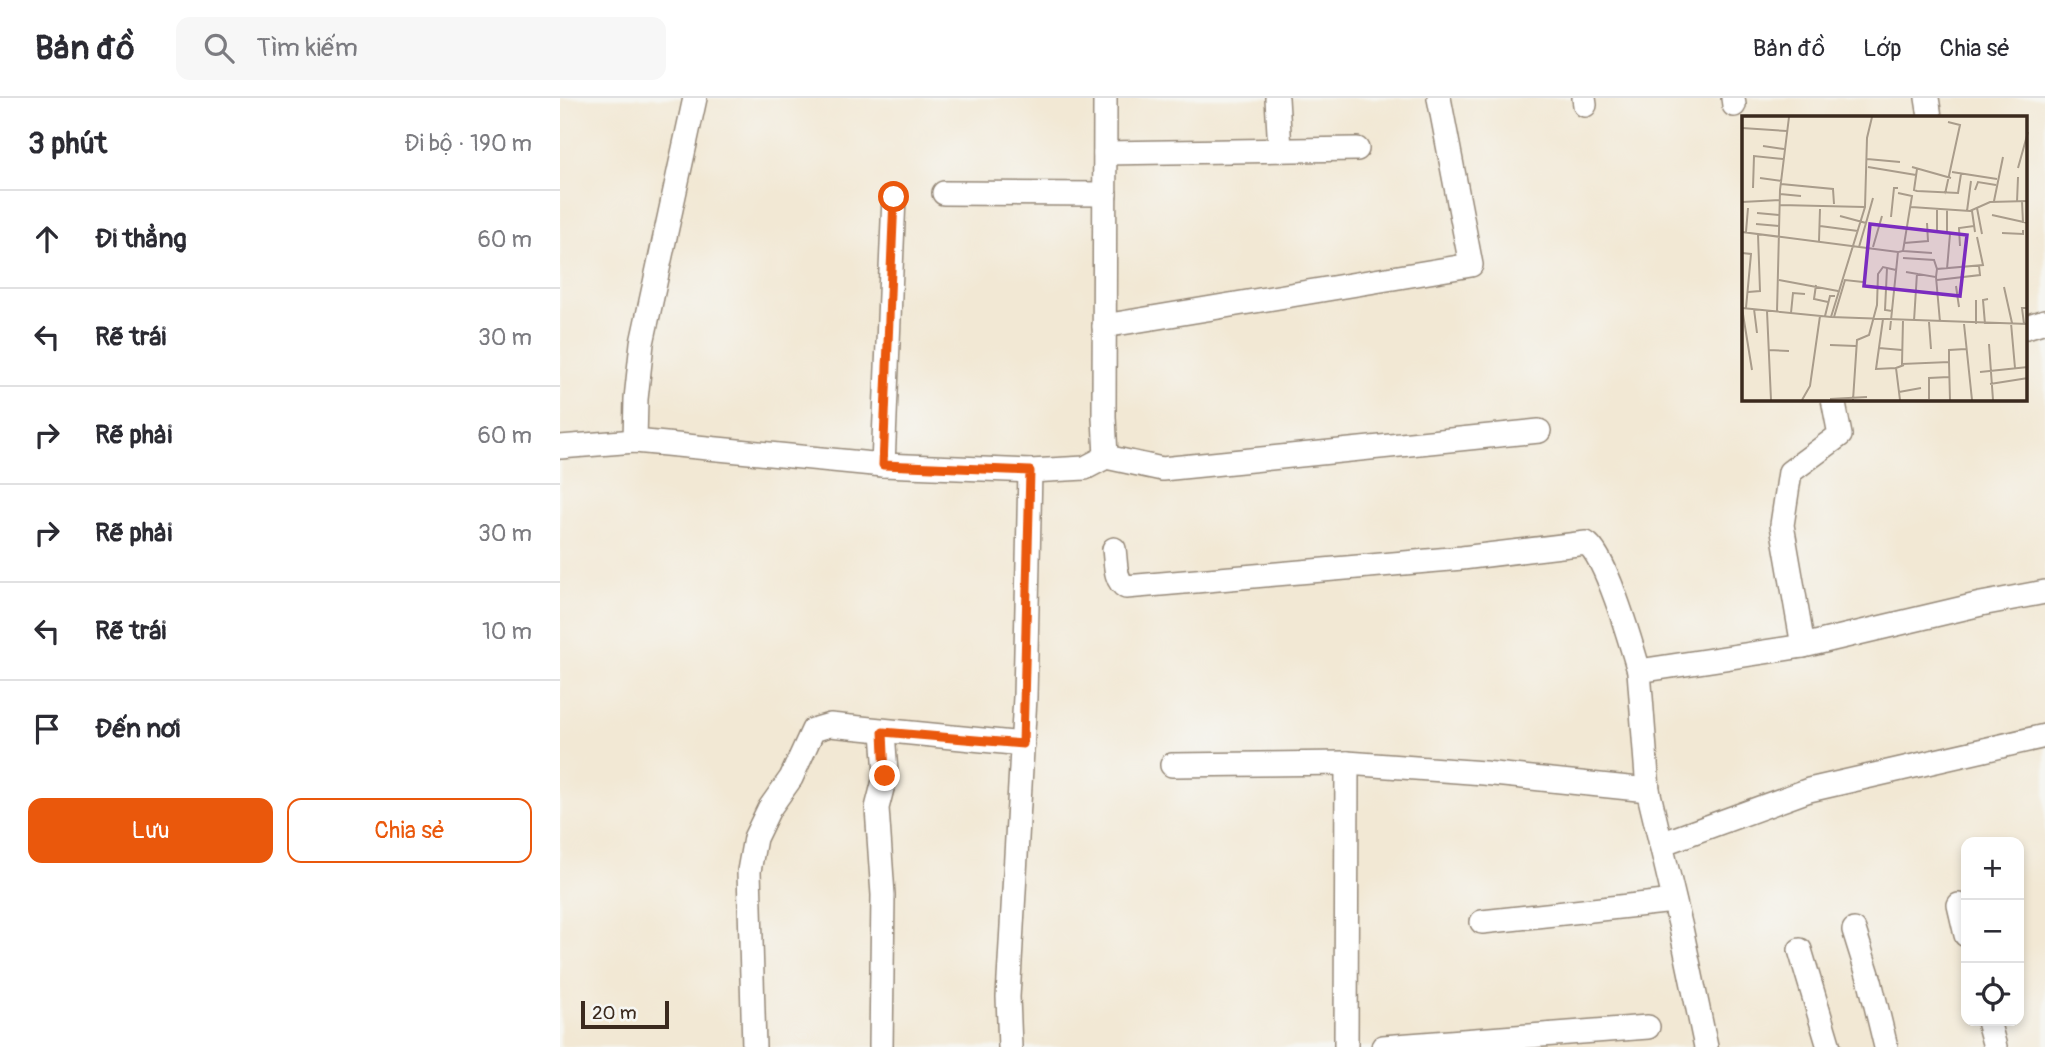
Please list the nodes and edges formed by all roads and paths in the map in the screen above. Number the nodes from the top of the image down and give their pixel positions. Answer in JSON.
{"nodes":[{"id":1,"x":695,"y":98,"type":"edge"},
{"id":2,"x":1105,"y":98,"type":"edge"},
{"id":3,"x":1277,"y":98,"type":"edge"},
{"id":4,"x":1439,"y":98,"type":"edge"},
{"id":5,"x":1927,"y":98,"type":"edge"},
{"id":6,"x":1930,"y":116,"type":"edge"},
{"id":7,"x":1357,"y":149,"type":"dead end"},
{"id":8,"x":1280,"y":150,"type":"junction"},
{"id":9,"x":1105,"y":153,"type":"junction"},
{"id":10,"x":944,"y":192,"type":"dead end"},
{"id":11,"x":1105,"y":194,"type":"junction"},
{"id":12,"x":894,"y":197,"type":"dead end"},
{"id":13,"x":2045,"y":321,"type":"edge"},
{"id":14,"x":1104,"y":326,"type":"junction"},
{"id":15,"x":2028,"y":326,"type":"edge"},
{"id":16,"x":1833,"y":401,"type":"edge"},
{"id":17,"x":1538,"y":431,"type":"dead end"},
{"id":18,"x":635,"y":441,"type":"junction"},
{"id":19,"x":560,"y":447,"type":"edge"},
{"id":20,"x":1106,"y":457,"type":"junction"},
{"id":21,"x":883,"y":465,"type":"junction"},
{"id":22,"x":1030,"y":471,"type":"junction"},
{"id":23,"x":1114,"y":549,"type":"dead end"},
{"id":24,"x":2045,"y":592,"type":"edge"},
{"id":25,"x":1803,"y":646,"type":"junction"},
{"id":26,"x":1639,"y":671,"type":"junction"},
{"id":27,"x":883,"y":732,"type":"junction"},
{"id":28,"x":2045,"y":736,"type":"edge"},
{"id":29,"x":1023,"y":744,"type":"junction"},
{"id":30,"x":1347,"y":763,"type":"junction"},
{"id":31,"x":1172,"y":765,"type":"dead end"},
{"id":32,"x":1648,"y":790,"type":"junction"},
{"id":33,"x":1661,"y":844,"type":"junction"},
{"id":34,"x":1674,"y":901,"type":"junction"},
{"id":35,"x":1959,"y":905,"type":"dead end"},
{"id":36,"x":1961,"y":913,"type":"edge"},
{"id":37,"x":1482,"y":922,"type":"dead end"},
{"id":38,"x":1854,"y":930,"type":"dead end"},
{"id":39,"x":1800,"y":950,"type":"dead end"},
{"id":40,"x":1989,"y":1026,"type":"edge"},
{"id":41,"x":1648,"y":1027,"type":"dead end"},
{"id":42,"x":754,"y":1047,"type":"edge"},
{"id":43,"x":881,"y":1047,"type":"edge"},
{"id":44,"x":1010,"y":1047,"type":"edge"},
{"id":45,"x":1346,"y":1047,"type":"edge"},
{"id":46,"x":1382,"y":1047,"type":"edge"},
{"id":47,"x":1706,"y":1047,"type":"edge"},
{"id":48,"x":1829,"y":1047,"type":"edge"},
{"id":49,"x":1885,"y":1047,"type":"edge"},
{"id":50,"x":1995,"y":1047,"type":"edge"}],
"edges":[{"from":1,"to":18,"type":"street"},
{"from":2,"to":9,"type":"street"},
{"from":3,"to":8,"type":"street"},
{"from":4,"to":14,"type":"street"},
{"from":5,"to":6,"type":"street"},
{"from":7,"to":8,"type":"street"},
{"from":8,"to":9,"type":"street"},
{"from":9,"to":11,"type":"street"},
{"from":10,"to":11,"type":"street"},
{"from":11,"to":14,"type":"street"},
{"from":12,"to":21,"type":"street"},
{"from":13,"to":15,"type":"street"},
{"from":14,"to":20,"type":"street"},
{"from":16,"to":25,"type":"street"},
{"from":17,"to":20,"type":"street"},
{"from":18,"to":19,"type":"street"},
{"from":18,"to":21,"type":"street"},
{"from":20,"to":22,"type":"street"},
{"from":21,"to":22,"type":"street"},
{"from":22,"to":29,"type":"street"},
{"from":23,"to":26,"type":"street"},
{"from":24,"to":25,"type":"street"},
{"from":25,"to":26,"type":"street"},
{"from":26,"to":32,"type":"street"},
{"from":27,"to":29,"type":"street"},
{"from":27,"to":42,"type":"street"},
{"from":27,"to":43,"type":"street"},
{"from":28,"to":33,"type":"street"},
{"from":29,"to":44,"type":"street"},
{"from":30,"to":31,"type":"street"},
{"from":30,"to":32,"type":"street"},
{"from":30,"to":45,"type":"street"},
{"from":32,"to":33,"type":"street"},
{"from":33,"to":34,"type":"street"},
{"from":34,"to":37,"type":"street"},
{"from":34,"to":47,"type":"street"},
{"from":35,"to":36,"type":"street"},
{"from":38,"to":49,"type":"street"},
{"from":39,"to":48,"type":"street"},
{"from":40,"to":50,"type":"street"},
{"from":41,"to":46,"type":"street"}]}
